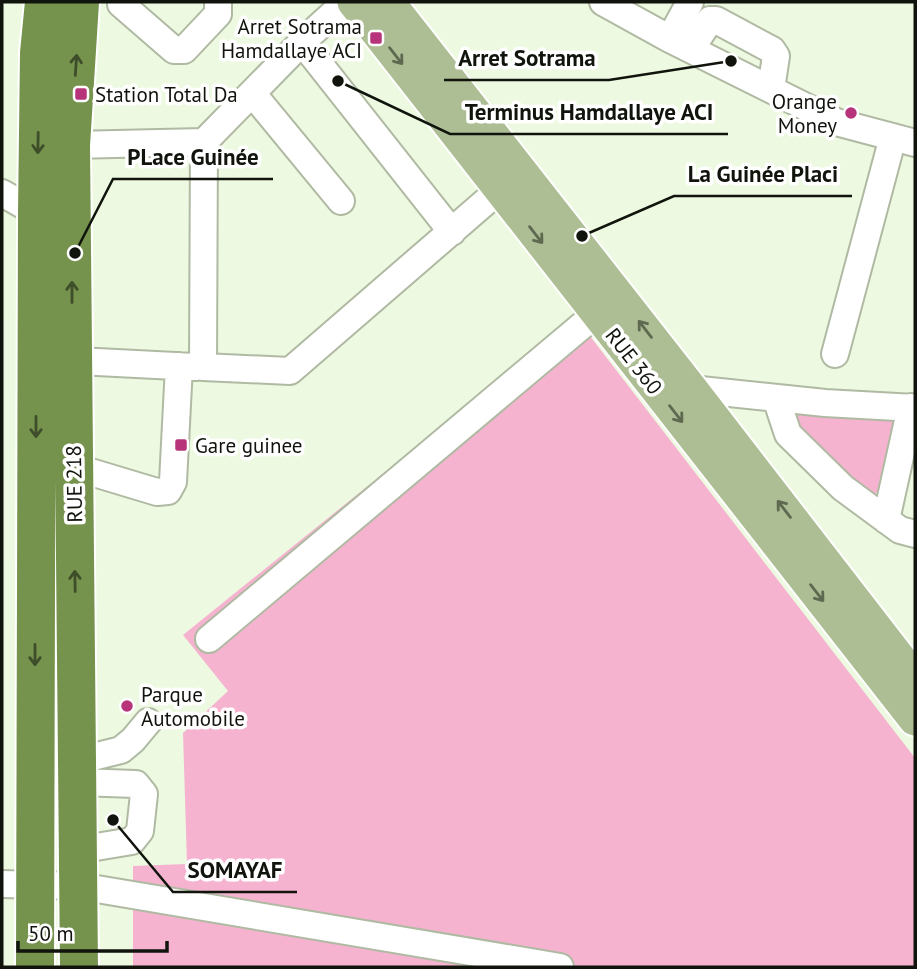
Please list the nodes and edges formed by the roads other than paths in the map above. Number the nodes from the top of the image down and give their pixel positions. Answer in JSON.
{"nodes":[{"id":1,"x":44,"y":2,"type":"edge"},
{"id":2,"x":80,"y":2,"type":"edge"},
{"id":3,"x":118,"y":2,"type":"edge"},
{"id":4,"x":218,"y":2,"type":"edge"},
{"id":5,"x":346,"y":2,"type":"edge"},
{"id":6,"x":355,"y":2,"type":"edge"},
{"id":7,"x":388,"y":2,"type":"edge"},
{"id":8,"x":603,"y":2,"type":"edge"},
{"id":9,"x":690,"y":2,"type":"edge"},
{"id":10,"x":302,"y":42,"type":"junction"},
{"id":11,"x":680,"y":44,"type":"junction"},
{"id":12,"x":771,"y":89,"type":"junction"},
{"id":13,"x":252,"y":93,"type":"junction"},
{"id":14,"x":904,"y":140,"type":"edge"},
{"id":15,"x":204,"y":142,"type":"junction"},
{"id":16,"x":71,"y":145,"type":"junction"},
{"id":17,"x":511,"y":180,"type":"junction"},
{"id":18,"x":2,"y":193,"type":"edge"},
{"id":19,"x":341,"y":201,"type":"dead end"},
{"id":20,"x":37,"y":213,"type":"junction"},
{"id":21,"x":452,"y":232,"type":"junction"},
{"id":22,"x":597,"y":313,"type":"junction"},
{"id":23,"x":835,"y":354,"type":"dead end"},
{"id":24,"x":54,"y":360,"type":"junction"},
{"id":25,"x":191,"y":366,"type":"junction"},
{"id":26,"x":691,"y":388,"type":"junction"},
{"id":27,"x":776,"y":398,"type":"junction"},
{"id":28,"x":913,"y":407,"type":"edge"},
{"id":29,"x":74,"y":467,"type":"junction"},
{"id":30,"x":886,"y":520,"type":"junction"},
{"id":31,"x":915,"y":534,"type":"edge"},
{"id":32,"x":209,"y":639,"type":"dead end"},
{"id":33,"x":915,"y":679,"type":"edge"},
{"id":34,"x":915,"y":719,"type":"edge"},
{"id":35,"x":148,"y":722,"type":"dead end"},
{"id":36,"x":77,"y":771,"type":"junction"},
{"id":37,"x":78,"y":868,"type":"junction"},
{"id":38,"x":18,"y":885,"type":"edge"},
{"id":39,"x":35,"y":967,"type":"edge"},
{"id":40,"x":79,"y":967,"type":"edge"},
{"id":41,"x":560,"y":967,"type":"edge"}],
"edges":[{"from":1,"to":20,"type":"highway","name":"RUE 218","one_way":true},
{"from":16,"to":2,"type":"highway","name":"RUE 218","one_way":true},
{"from":3,"to":4,"type":"street"},
{"from":5,"to":10,"type":"street"},
{"from":6,"to":17,"type":"main road","name":"RUE 360","one_way":true},
{"from":7,"to":17,"type":"main road","name":"RUE 360"},
{"from":8,"to":11,"type":"street"},
{"from":9,"to":11,"type":"street"},
{"from":10,"to":13,"type":"street"},
{"from":10,"to":21,"type":"street"},
{"from":11,"to":12,"type":"street"},
{"from":11,"to":12,"type":"street"},
{"from":12,"to":14,"type":"street"},
{"from":13,"to":15,"type":"street"},
{"from":13,"to":19,"type":"street"},
{"from":14,"to":23,"type":"street"},
{"from":15,"to":16,"type":"street"},
{"from":15,"to":25,"type":"street"},
{"from":24,"to":16,"type":"highway","name":"RUE 218","one_way":true},
{"from":17,"to":21,"type":"street"},
{"from":17,"to":22,"type":"main road","name":"RUE 360","one_way":true},
{"from":26,"to":17,"type":"main road","name":"RUE 360","one_way":true},
{"from":18,"to":20,"type":"street"},
{"from":20,"to":24,"type":"highway","name":"RUE 218"},
{"from":21,"to":25,"type":"street"},
{"from":22,"to":32,"type":"street"},
{"from":22,"to":34,"type":"main road","name":"RUE 360","one_way":true},
{"from":24,"to":25,"type":"street"},
{"from":24,"to":29,"type":"highway","name":"RUE 218"},
{"from":24,"to":38,"type":"highway","name":"RUE 218","one_way":true},
{"from":25,"to":29,"type":"street"},
{"from":26,"to":27,"type":"street"},
{"from":33,"to":26,"type":"main road","name":"RUE 360","one_way":true},
{"from":27,"to":28,"type":"street"},
{"from":27,"to":30,"type":"street"},
{"from":28,"to":30,"type":"street"},
{"from":36,"to":29,"type":"highway","name":"RUE 218","one_way":true},
{"from":30,"to":31,"type":"street"},
{"from":35,"to":36,"type":"street"},
{"from":36,"to":37,"type":"highway","name":"RUE 218"},
{"from":36,"to":37,"type":"street"},
{"from":37,"to":38,"type":"street"},
{"from":37,"to":40,"type":"highway","name":"RUE 218"},
{"from":37,"to":41,"type":"street"},
{"from":38,"to":39,"type":"highway","name":"RUE 218"}]}
